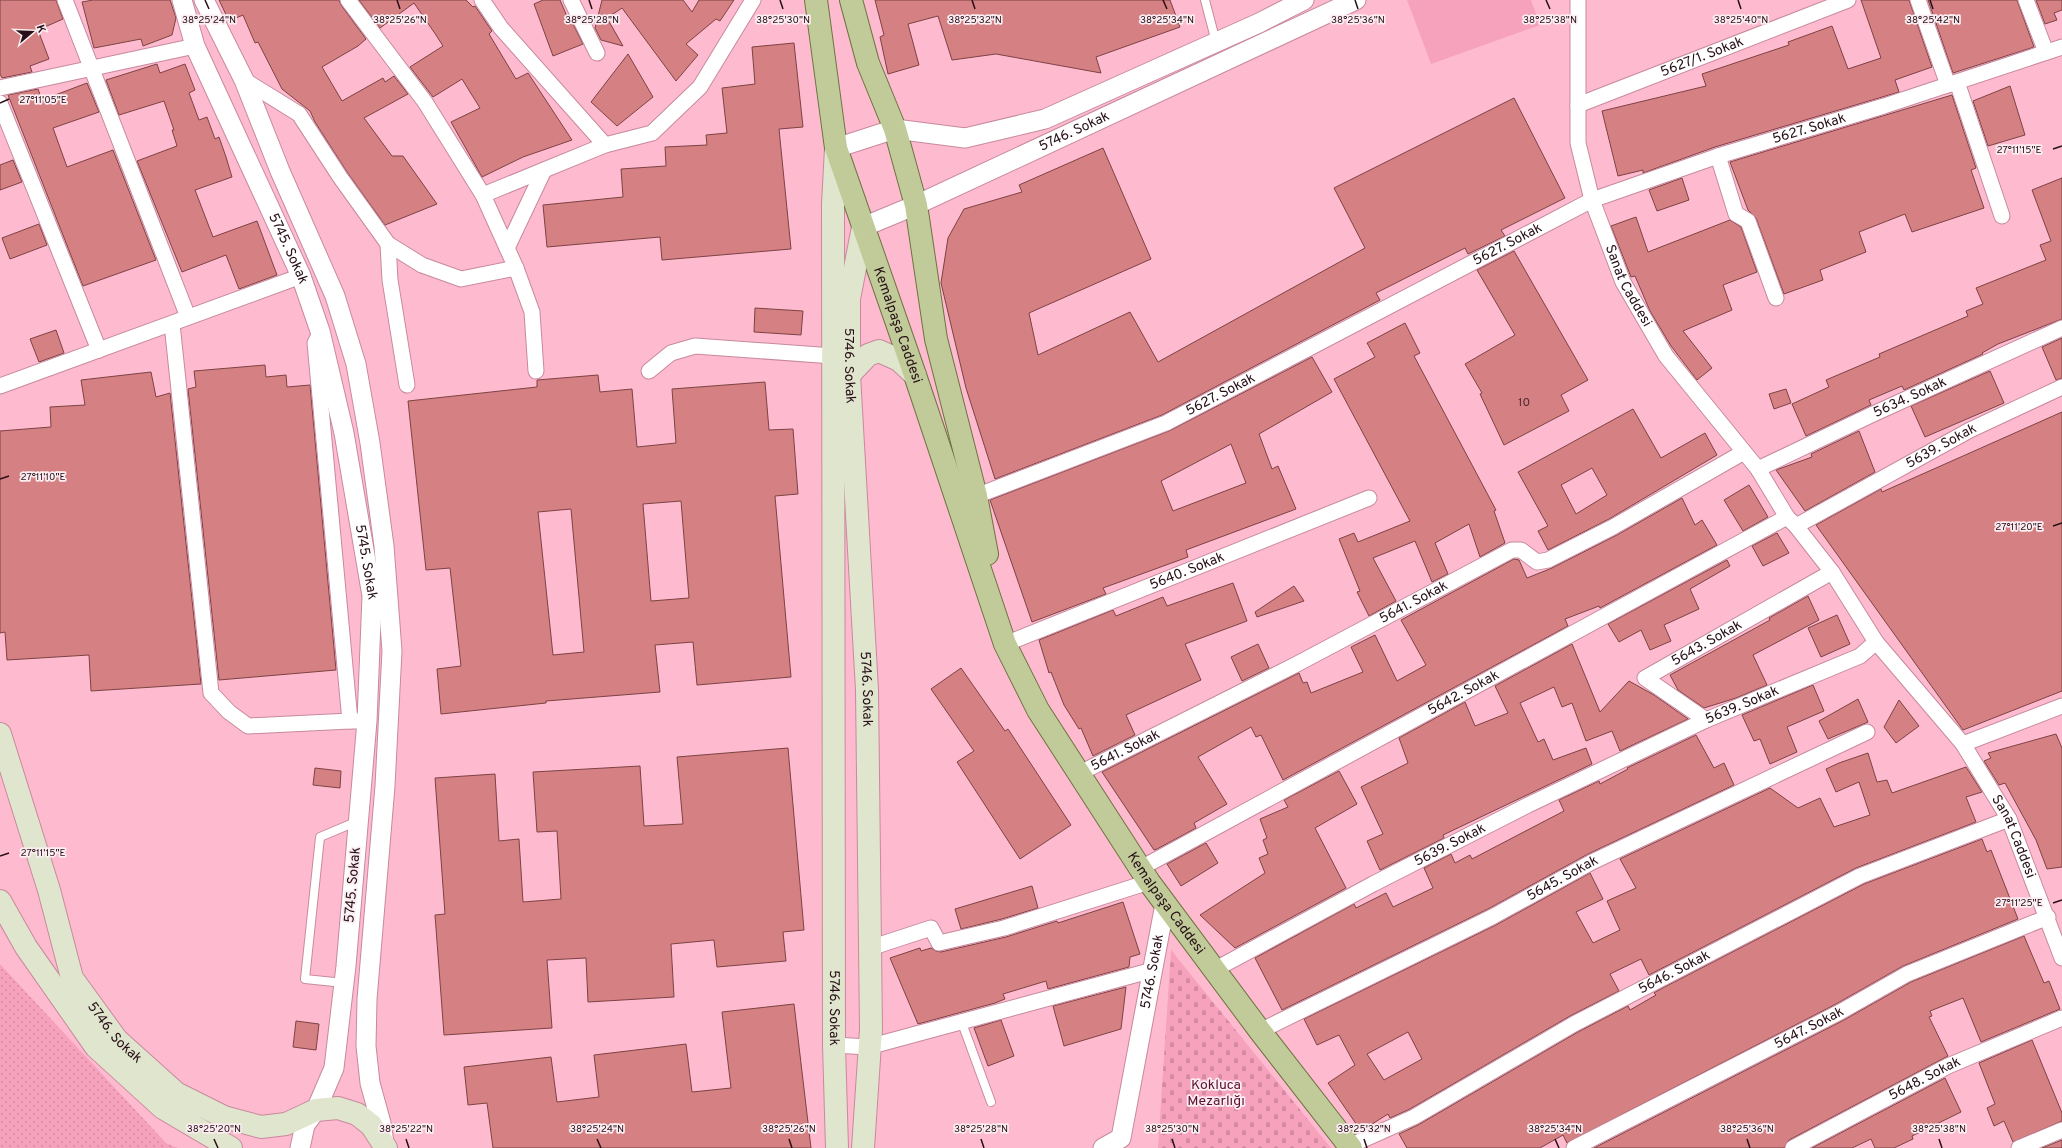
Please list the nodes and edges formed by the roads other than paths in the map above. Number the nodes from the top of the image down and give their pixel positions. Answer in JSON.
{"nodes":[{"id":1,"x":65,"y":0,"type":"edge"},
{"id":2,"x":182,"y":0,"type":"edge"},
{"id":3,"x":204,"y":0,"type":"edge"},
{"id":4,"x":348,"y":0,"type":"edge"},
{"id":5,"x":482,"y":0,"type":"edge"},
{"id":6,"x":571,"y":0,"type":"edge"},
{"id":7,"x":753,"y":0,"type":"edge"},
{"id":8,"x":816,"y":0,"type":"edge"},
{"id":9,"x":851,"y":0,"type":"edge"},
{"id":10,"x":1205,"y":0,"type":"edge"},
{"id":11,"x":1304,"y":0,"type":"edge"},
{"id":12,"x":1356,"y":0,"type":"edge"},
{"id":13,"x":1578,"y":0,"type":"edge"},
{"id":14,"x":1848,"y":0,"type":"edge"},
{"id":15,"x":1918,"y":0,"type":"edge"},
{"id":16,"x":2026,"y":0,"type":"edge"},
{"id":17,"x":1216,"y":42,"type":"junction"},
{"id":18,"x":195,"y":46,"type":"junction"},
{"id":19,"x":2062,"y":47,"type":"edge"},
{"id":20,"x":2046,"y":52,"type":"junction"},
{"id":21,"x":597,"y":53,"type":"dead end"},
{"id":22,"x":92,"y":69,"type":"junction"},
{"id":23,"x":244,"y":80,"type":"junction"},
{"id":24,"x":1952,"y":83,"type":"junction"},
{"id":25,"x":0,"y":88,"type":"edge"},
{"id":26,"x":0,"y":103,"type":"edge"},
{"id":27,"x":1578,"y":105,"type":"junction"},
{"id":28,"x":895,"y":129,"type":"junction"},
{"id":29,"x":605,"y":145,"type":"junction"},
{"id":30,"x":836,"y":148,"type":"junction"},
{"id":31,"x":1718,"y":156,"type":"junction"},
{"id":32,"x":544,"y":170,"type":"junction"},
{"id":33,"x":483,"y":195,"type":"junction"},
{"id":34,"x":1592,"y":200,"type":"junction"},
{"id":35,"x":916,"y":205,"type":"junction"},
{"id":36,"x":2002,"y":216,"type":"dead end"},
{"id":37,"x":863,"y":227,"type":"junction"},
{"id":38,"x":388,"y":244,"type":"junction"},
{"id":39,"x":507,"y":248,"type":"junction"},
{"id":40,"x":516,"y":268,"type":"junction"},
{"id":41,"x":301,"y":276,"type":"junction"},
{"id":42,"x":1776,"y":298,"type":"dead end"},
{"id":43,"x":188,"y":317,"type":"junction"},
{"id":44,"x":172,"y":324,"type":"junction"},
{"id":45,"x":2062,"y":328,"type":"edge"},
{"id":46,"x":320,"y":331,"type":"junction"},
{"id":47,"x":99,"y":350,"type":"junction"},
{"id":48,"x":833,"y":356,"type":"junction"},
{"id":49,"x":536,"y":371,"type":"dead end"},
{"id":50,"x":649,"y":371,"type":"dead end"},
{"id":51,"x":915,"y":374,"type":"junction"},
{"id":52,"x":850,"y":375,"type":"junction"},
{"id":53,"x":407,"y":385,"type":"dead end"},
{"id":54,"x":0,"y":386,"type":"edge"},
{"id":55,"x":2062,"y":387,"type":"edge"},
{"id":56,"x":1744,"y":452,"type":"junction"},
{"id":57,"x":1758,"y":469,"type":"junction"},
{"id":58,"x":976,"y":496,"type":"junction"},
{"id":59,"x":1369,"y":498,"type":"dead end"},
{"id":60,"x":1791,"y":522,"type":"junction"},
{"id":61,"x":1832,"y":572,"type":"junction"},
{"id":62,"x":1876,"y":642,"type":"junction"},
{"id":63,"x":1005,"y":644,"type":"junction"},
{"id":64,"x":2062,"y":706,"type":"edge"},
{"id":65,"x":1706,"y":720,"type":"junction"},
{"id":66,"x":359,"y":721,"type":"junction"},
{"id":67,"x":1867,"y":732,"type":"dead end"},
{"id":68,"x":0,"y":734,"type":"edge"},
{"id":69,"x":1963,"y":744,"type":"junction"},
{"id":70,"x":1078,"y":774,"type":"junction"},
{"id":71,"x":2009,"y":819,"type":"junction"},
{"id":72,"x":359,"y":820,"type":"junction"},
{"id":73,"x":1145,"y":875,"type":"junction"},
{"id":74,"x":0,"y":901,"type":"edge"},
{"id":75,"x":1165,"y":904,"type":"junction"},
{"id":76,"x":2048,"y":918,"type":"junction"},
{"id":77,"x":870,"y":948,"type":"junction"},
{"id":78,"x":2062,"y":958,"type":"edge"},
{"id":79,"x":1153,"y":970,"type":"junction"},
{"id":80,"x":1214,"y":970,"type":"junction"},
{"id":81,"x":344,"y":983,"type":"junction"},
{"id":82,"x":2062,"y":1018,"type":"edge"},
{"id":83,"x":962,"y":1023,"type":"junction"},
{"id":84,"x":1260,"y":1031,"type":"junction"},
{"id":85,"x":834,"y":1045,"type":"junction"},
{"id":86,"x":868,"y":1047,"type":"junction"},
{"id":87,"x":991,"y":1102,"type":"dead end"},
{"id":88,"x":316,"y":1110,"type":"junction"},
{"id":89,"x":2062,"y":1130,"type":"edge"},
{"id":90,"x":1123,"y":1143,"type":"edge"},
{"id":91,"x":384,"y":1147,"type":"edge"},
{"id":92,"x":1350,"y":1147,"type":"edge"},
{"id":93,"x":231,"y":1148,"type":"edge"},
{"id":94,"x":300,"y":1148,"type":"edge"},
{"id":95,"x":837,"y":1148,"type":"edge"},
{"id":96,"x":863,"y":1148,"type":"edge"},
{"id":97,"x":1103,"y":1148,"type":"edge"},
{"id":98,"x":1574,"y":1148,"type":"edge"},
{"id":99,"x":1793,"y":1148,"type":"edge"},
{"id":100,"x":2019,"y":1148,"type":"edge"}],
"edges":[{"from":1,"to":22,"type":"street"},
{"from":2,"to":18,"type":"street","name":"5745. Sokak"},
{"from":3,"to":23,"type":"street","name":"5745. Sokak"},
{"from":4,"to":33,"type":"street"},
{"from":5,"to":29,"type":"street"},
{"from":6,"to":21,"type":"street"},
{"from":7,"to":29,"type":"street"},
{"from":8,"to":30,"type":"main road","name":"Kemalpaşa Caddesi"},
{"from":9,"to":28,"type":"main road","name":"Kemalpaşa Caddesi"},
{"from":10,"to":17,"type":"lane"},
{"from":11,"to":17,"type":"street"},
{"from":12,"to":35,"type":"street","name":"5746. Sokak"},
{"from":13,"to":27,"type":"street","name":"Sanat Caddesi"},
{"from":14,"to":27,"type":"street","name":"5627/1. Sokak"},
{"from":15,"to":24,"type":"street"},
{"from":16,"to":20,"type":"street"},
{"from":17,"to":28,"type":"street"},
{"from":18,"to":22,"type":"street"},
{"from":18,"to":41,"type":"street","name":"5745. Sokak"},
{"from":19,"to":20,"type":"street","name":"5627. Sokak"},
{"from":20,"to":24,"type":"street","name":"5627. Sokak"},
{"from":22,"to":25,"type":"street"},
{"from":22,"to":43,"type":"street"},
{"from":23,"to":38,"type":"street"},
{"from":23,"to":91,"type":"street","name":"5745. Sokak"},
{"from":24,"to":31,"type":"street","name":"5627. Sokak"},
{"from":24,"to":36,"type":"street"},
{"from":26,"to":47,"type":"street"},
{"from":27,"to":34,"type":"street","name":"Sanat Caddesi"},
{"from":28,"to":30,"type":"street"},
{"from":28,"to":35,"type":"main road","name":"Kemalpaşa Caddesi"},
{"from":29,"to":32,"type":"street"},
{"from":30,"to":37,"type":"main road","name":"Kemalpaşa Caddesi"},
{"from":30,"to":48,"type":"main road","name":"5746. Sokak"},
{"from":31,"to":34,"type":"street","name":"5627. Sokak"},
{"from":31,"to":42,"type":"street"},
{"from":32,"to":33,"type":"street"},
{"from":32,"to":39,"type":"street"},
{"from":33,"to":39,"type":"street"},
{"from":34,"to":56,"type":"street","name":"Sanat Caddesi"},
{"from":34,"to":58,"type":"street","name":"5627. Sokak"},
{"from":35,"to":37,"type":"street","name":"5746. Sokak"},
{"from":35,"to":58,"type":"main road","name":"Kemalpaşa Caddesi"},
{"from":37,"to":51,"type":"main road","name":"Kemalpaşa Caddesi"},
{"from":37,"to":52,"type":"main road","name":"5746. Sokak"},
{"from":38,"to":40,"type":"street"},
{"from":38,"to":53,"type":"street"},
{"from":39,"to":40,"type":"street"},
{"from":40,"to":49,"type":"street"},
{"from":41,"to":43,"type":"street"},
{"from":41,"to":46,"type":"street","name":"5745. Sokak"},
{"from":43,"to":44,"type":"street"},
{"from":44,"to":47,"type":"street"},
{"from":44,"to":66,"type":"street"},
{"from":45,"to":57,"type":"street","name":"5634. Sokak"},
{"from":46,"to":66,"type":"street"},
{"from":46,"to":66,"type":"street","name":"5745. Sokak"},
{"from":47,"to":54,"type":"street"},
{"from":48,"to":50,"type":"street"},
{"from":48,"to":85,"type":"main road","name":"5746. Sokak"},
{"from":51,"to":52,"type":"main road"},
{"from":51,"to":63,"type":"main road","name":"Kemalpaşa Caddesi"},
{"from":52,"to":77,"type":"main road","name":"5746. Sokak"},
{"from":55,"to":60,"type":"street","name":"5639. Sokak"},
{"from":56,"to":57,"type":"street","name":"Sanat Caddesi"},
{"from":56,"to":70,"type":"street","name":"5641. Sokak"},
{"from":57,"to":60,"type":"street","name":"Sanat Caddesi"},
{"from":58,"to":63,"type":"main road","name":"Kemalpaşa Caddesi"},
{"from":59,"to":63,"type":"street","name":"5640. Sokak"},
{"from":60,"to":61,"type":"street"},
{"from":60,"to":73,"type":"street","name":"5642. Sokak"},
{"from":61,"to":62,"type":"street"},
{"from":61,"to":65,"type":"street","name":"5643. Sokak"},
{"from":62,"to":65,"type":"street","name":"5639. Sokak"},
{"from":62,"to":69,"type":"street","name":"Sanat Caddesi"},
{"from":63,"to":70,"type":"main road","name":"Kemalpaşa Caddesi"},
{"from":64,"to":69,"type":"street"},
{"from":65,"to":80,"type":"street","name":"5639. Sokak"},
{"from":66,"to":72,"type":"street","name":"5745. Sokak"},
{"from":67,"to":84,"type":"street","name":"5645. Sokak"},
{"from":68,"to":88,"type":"main road","name":"5746. Sokak"},
{"from":69,"to":71,"type":"street","name":"Sanat Caddesi"},
{"from":70,"to":73,"type":"main road","name":"Kemalpaşa Caddesi"},
{"from":71,"to":76,"type":"street","name":"Sanat Caddesi"},
{"from":71,"to":92,"type":"street","name":"5646. Sokak"},
{"from":72,"to":81,"type":"street","name":"5745. Sokak"},
{"from":72,"to":81,"type":"lane"},
{"from":73,"to":75,"type":"main road","name":"Kemalpaşa Caddesi"},
{"from":73,"to":77,"type":"street","name":"5642. Sokak"},
{"from":74,"to":93,"type":"main road","name":"5746. Sokak"},
{"from":75,"to":79,"type":"street","name":"5746. Sokak"},
{"from":75,"to":80,"type":"main road","name":"Kemalpaşa Caddesi"},
{"from":76,"to":78,"type":"street","name":"Sanat Caddesi"},
{"from":76,"to":98,"type":"street","name":"5647. Sokak"},
{"from":77,"to":86,"type":"main road","name":"5746. Sokak"},
{"from":79,"to":83,"type":"street"},
{"from":79,"to":90,"type":"street","name":"5746. Sokak"},
{"from":80,"to":84,"type":"main road","name":"Kemalpaşa Caddesi"},
{"from":81,"to":88,"type":"street","name":"5745. Sokak"},
{"from":82,"to":99,"type":"street","name":"5648. Sokak"},
{"from":83,"to":86,"type":"street"},
{"from":83,"to":87,"type":"lane"},
{"from":84,"to":92,"type":"main road","name":"Kemalpaşa Caddesi"},
{"from":85,"to":86,"type":"street"},
{"from":85,"to":95,"type":"main road","name":"5746. Sokak"},
{"from":86,"to":96,"type":"main road","name":"5746. Sokak"},
{"from":88,"to":91,"type":"main road","name":"5746. Sokak"},
{"from":88,"to":94,"type":"street","name":"5745. Sokak"},
{"from":89,"to":100,"type":"street"},
{"from":90,"to":97,"type":"street","name":"5746. Sokak"}]}
